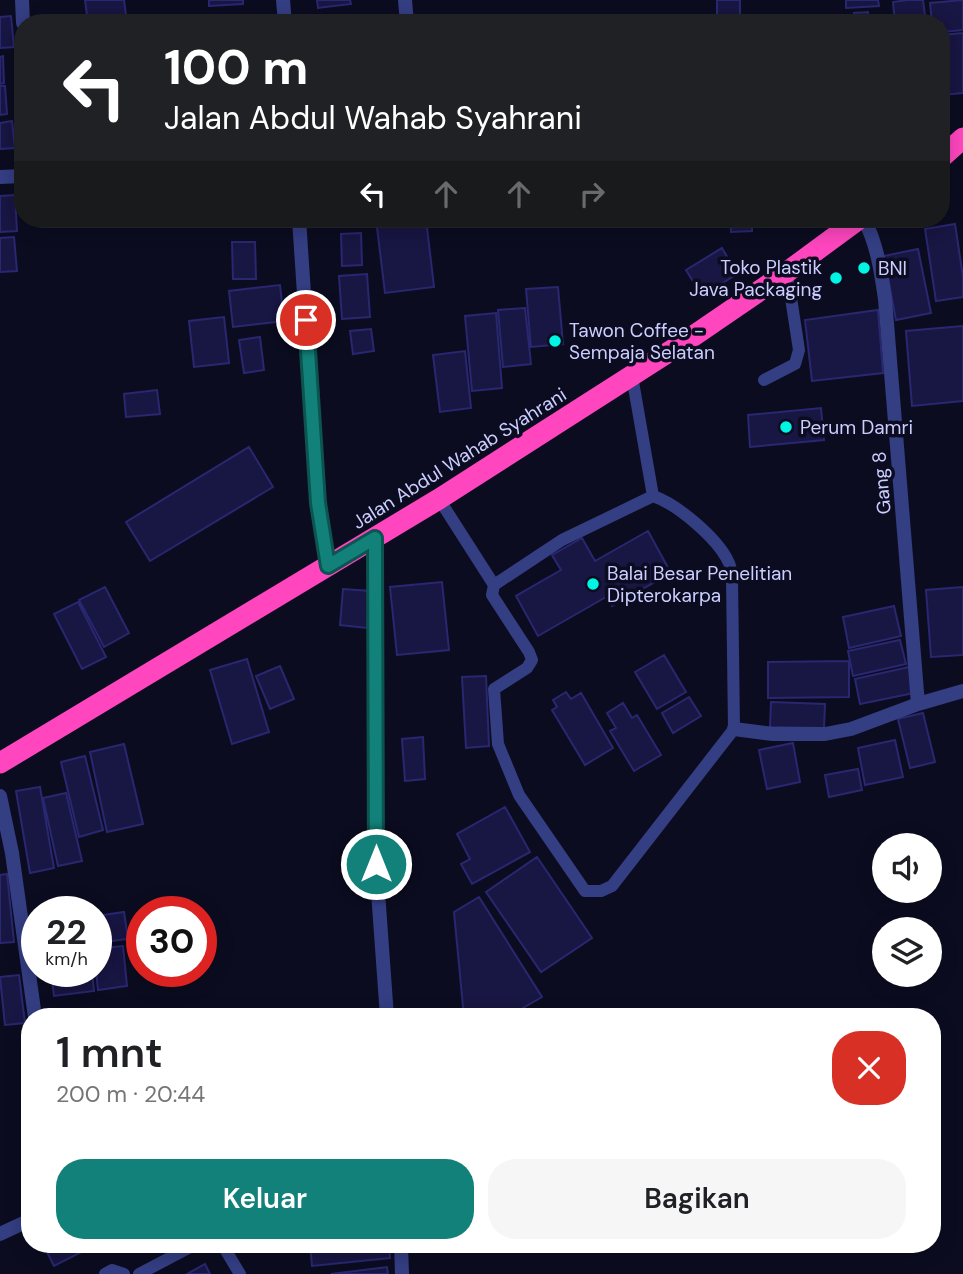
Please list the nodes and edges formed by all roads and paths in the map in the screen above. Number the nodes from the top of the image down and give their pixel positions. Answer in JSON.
{"nodes":[{"id":1,"x":963,"y":138,"type":"edge"},
{"id":2,"x":950,"y":150,"type":"edge"},
{"id":3,"x":300,"y":228,"type":"edge"},
{"id":4,"x":847,"y":228,"type":"edge"},
{"id":5,"x":868,"y":228,"type":"edge"},
{"id":6,"x":787,"y":272,"type":"junction"},
{"id":7,"x":632,"y":376,"type":"junction"},
{"id":8,"x":764,"y":380,"type":"dead end"},
{"id":9,"x":653,"y":496,"type":"junction"},
{"id":10,"x":439,"y":499,"type":"junction"},
{"id":11,"x":375,"y":538,"type":"junction"},
{"id":12,"x":328,"y":566,"type":"junction"},
{"id":13,"x":494,"y":584,"type":"junction"},
{"id":14,"x":963,"y":691,"type":"edge"},
{"id":15,"x":918,"y":704,"type":"junction"},
{"id":16,"x":734,"y":729,"type":"junction"},
{"id":17,"x":0,"y":763,"type":"edge"},
{"id":18,"x":0,"y":796,"type":"edge"},
{"id":19,"x":34,"y":1008,"type":"edge"},
{"id":20,"x":386,"y":1008,"type":"edge"},
{"id":21,"x":21,"y":1224,"type":"edge"},
{"id":22,"x":0,"y":1234,"type":"edge"},
{"id":23,"x":180,"y":1253,"type":"edge"},
{"id":24,"x":227,"y":1253,"type":"edge"},
{"id":25,"x":401,"y":1253,"type":"edge"},
{"id":26,"x":105,"y":1274,"type":"edge"},
{"id":27,"x":124,"y":1274,"type":"edge"},
{"id":28,"x":139,"y":1274,"type":"edge"},
{"id":29,"x":240,"y":1274,"type":"edge"},
{"id":30,"x":402,"y":1274,"type":"edge"}],
"edges":[{"from":1,"to":2,"type":"highway"},
{"from":3,"to":12,"type":"street"},
{"from":4,"to":6,"type":"highway","name":"Jalan Abdul Wahab Syahrani"},
{"from":5,"to":15,"type":"street","name":"Gang 8"},
{"from":6,"to":7,"type":"highway","name":"Jalan Abdul Wahab Syahrani"},
{"from":6,"to":8,"type":"lane"},
{"from":7,"to":9,"type":"lane"},
{"from":7,"to":10,"type":"highway","name":"Jalan Abdul Wahab Syahrani"},
{"from":9,"to":13,"type":"lane"},
{"from":9,"to":16,"type":"lane"},
{"from":10,"to":11,"type":"highway","name":"Jalan Abdul Wahab Syahrani"},
{"from":10,"to":13,"type":"lane"},
{"from":11,"to":12,"type":"highway","name":"Jalan Abdul Wahab Syahrani"},
{"from":11,"to":20,"type":"street"},
{"from":12,"to":17,"type":"highway","name":"Jalan Abdul Wahab Syahrani"},
{"from":13,"to":16,"type":"lane"},
{"from":14,"to":15,"type":"street"},
{"from":15,"to":16,"type":"street"},
{"from":18,"to":19,"type":"street"},
{"from":21,"to":22,"type":"street"},
{"from":23,"to":28,"type":"lane"},
{"from":24,"to":29,"type":"lane"},
{"from":25,"to":30,"type":"street"},
{"from":26,"to":27,"type":"lane"}]}
